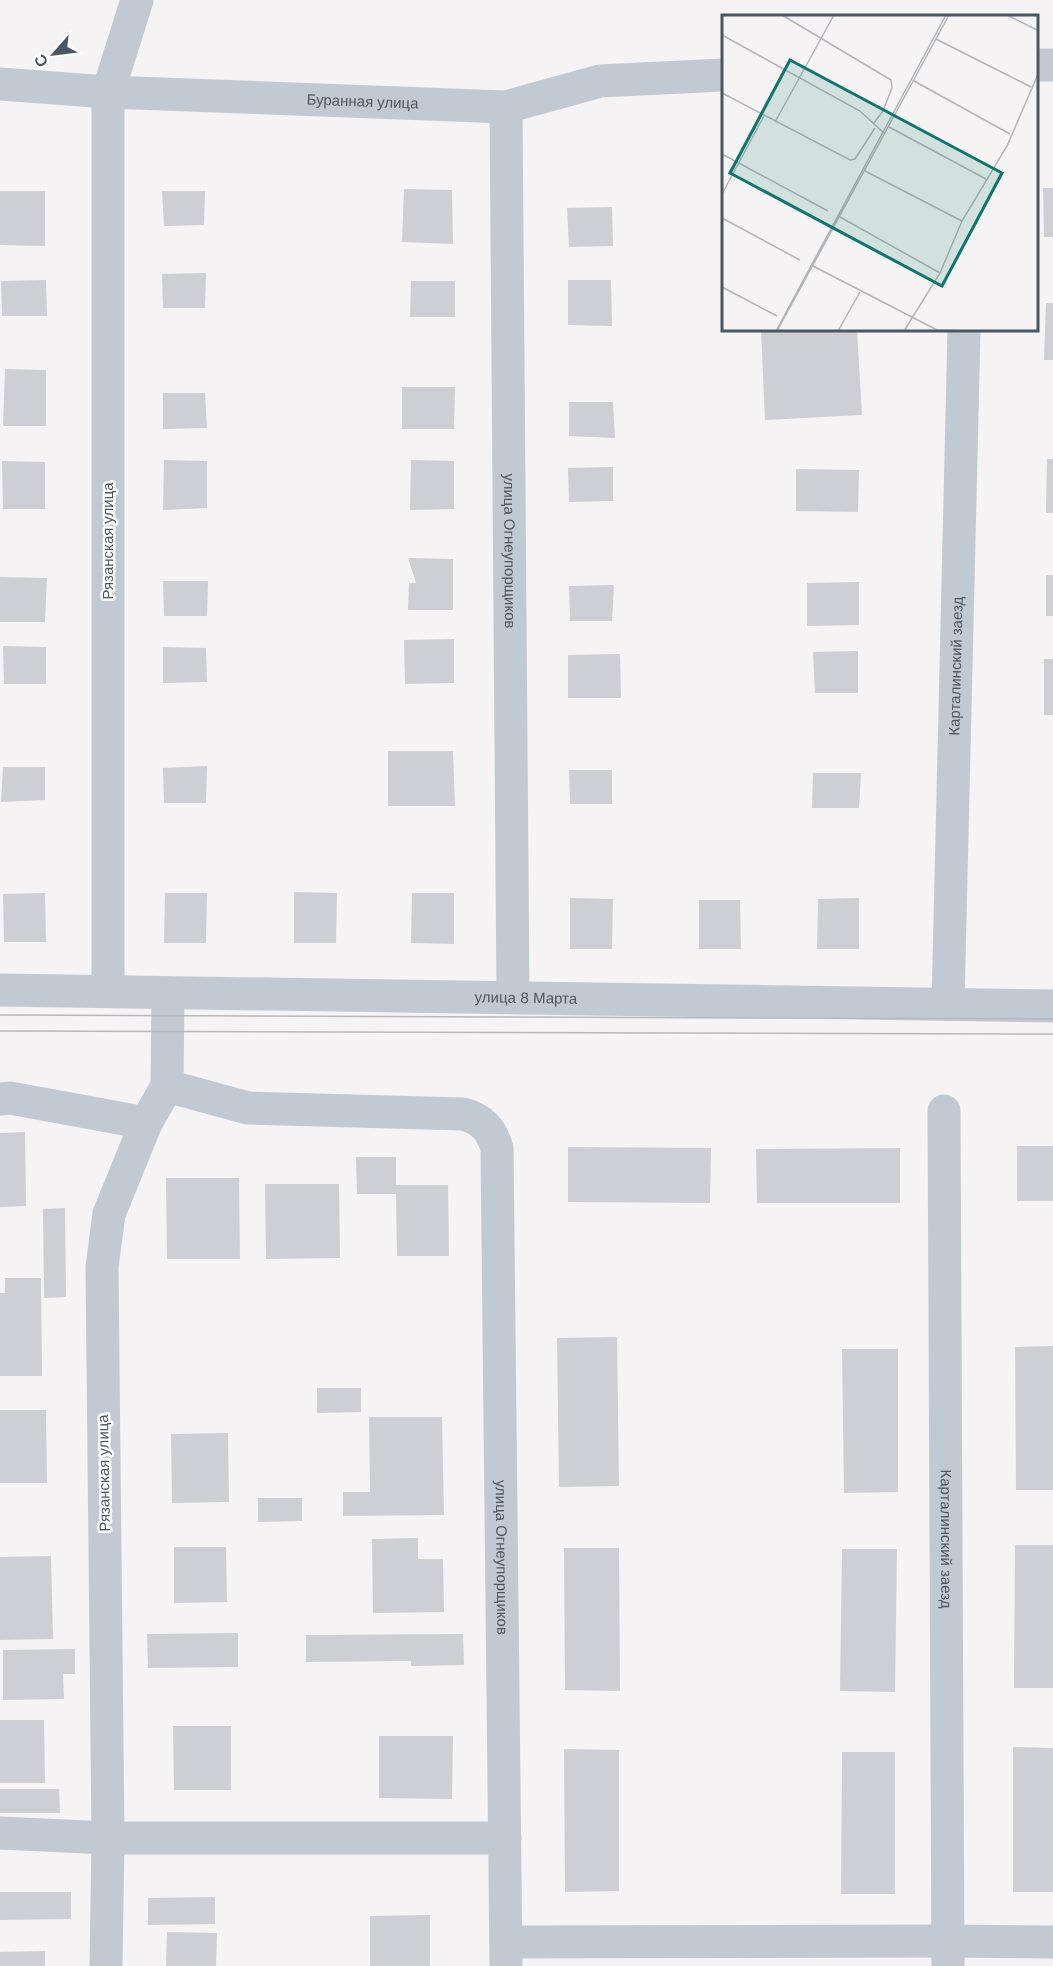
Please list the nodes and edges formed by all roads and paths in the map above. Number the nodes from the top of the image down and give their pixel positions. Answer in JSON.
{"nodes":[{"id":1,"x":137,"y":0,"type":"edge"},
{"id":2,"x":1038,"y":64,"type":"edge"},
{"id":3,"x":1053,"y":65,"type":"edge"},
{"id":4,"x":722,"y":75,"type":"edge"},
{"id":5,"x":0,"y":84,"type":"edge"},
{"id":6,"x":108,"y":92,"type":"junction"},
{"id":7,"x":506,"y":107,"type":"junction"},
{"id":8,"x":964,"y":332,"type":"edge"},
{"id":9,"x":0,"y":990,"type":"edge"},
{"id":10,"x":108,"y":991,"type":"junction"},
{"id":11,"x":168,"y":993,"type":"junction"},
{"id":12,"x":513,"y":997,"type":"junction"},
{"id":13,"x":948,"y":1004,"type":"junction"},
{"id":14,"x":1053,"y":1006,"type":"edge"},
{"id":15,"x":167,"y":1086,"type":"junction"},
{"id":16,"x":0,"y":1099,"type":"edge"},
{"id":17,"x":944,"y":1111,"type":"dead end"},
{"id":18,"x":146,"y":1123,"type":"junction"},
{"id":19,"x":0,"y":1833,"type":"edge"},
{"id":20,"x":108,"y":1838,"type":"junction"},
{"id":21,"x":505,"y":1838,"type":"junction"},
{"id":22,"x":1053,"y":1942,"type":"edge"},
{"id":23,"x":948,"y":1953,"type":"edge"},
{"id":24,"x":506,"y":1954,"type":"edge"},
{"id":25,"x":106,"y":1966,"type":"edge"}],
"edges":[{"from":1,"to":6,"type":"street","name":"Рязанская улица"},
{"from":2,"to":3,"type":"street"},
{"from":4,"to":7,"type":"street","name":"Буранная улица"},
{"from":5,"to":6,"type":"street","name":"Буранная улица"},
{"from":6,"to":7,"type":"street","name":"Буранная улица"},
{"from":6,"to":10,"type":"street","name":"Рязанская улица"},
{"from":7,"to":12,"type":"street","name":"улица Огнеупорщиков"},
{"from":8,"to":13,"type":"street","name":"Карталинский заезд"},
{"from":9,"to":10,"type":"street","name":"улица 8 Марта"},
{"from":10,"to":11,"type":"street","name":"улица 8 Марта"},
{"from":11,"to":12,"type":"street","name":"улица 8 Марта"},
{"from":11,"to":15,"type":"street","name":"Рязанская улица"},
{"from":12,"to":13,"type":"street","name":"улица 8 Марта"},
{"from":13,"to":14,"type":"street","name":"улица 8 Марта"},
{"from":15,"to":18,"type":"street","name":"Рязанская улица"},
{"from":15,"to":21,"type":"street","name":"улица Огнеупорщиков"},
{"from":16,"to":18,"type":"street"},
{"from":17,"to":23,"type":"street","name":"Карталинский заезд"},
{"from":18,"to":20,"type":"street","name":"Рязанская улица"},
{"from":19,"to":20,"type":"street"},
{"from":20,"to":21,"type":"street"},
{"from":20,"to":25,"type":"street","name":"Рязанская улица"},
{"from":21,"to":24,"type":"street","name":"улица Огнеупорщиков"},
{"from":22,"to":23,"type":"street"},
{"from":23,"to":24,"type":"street"}]}
